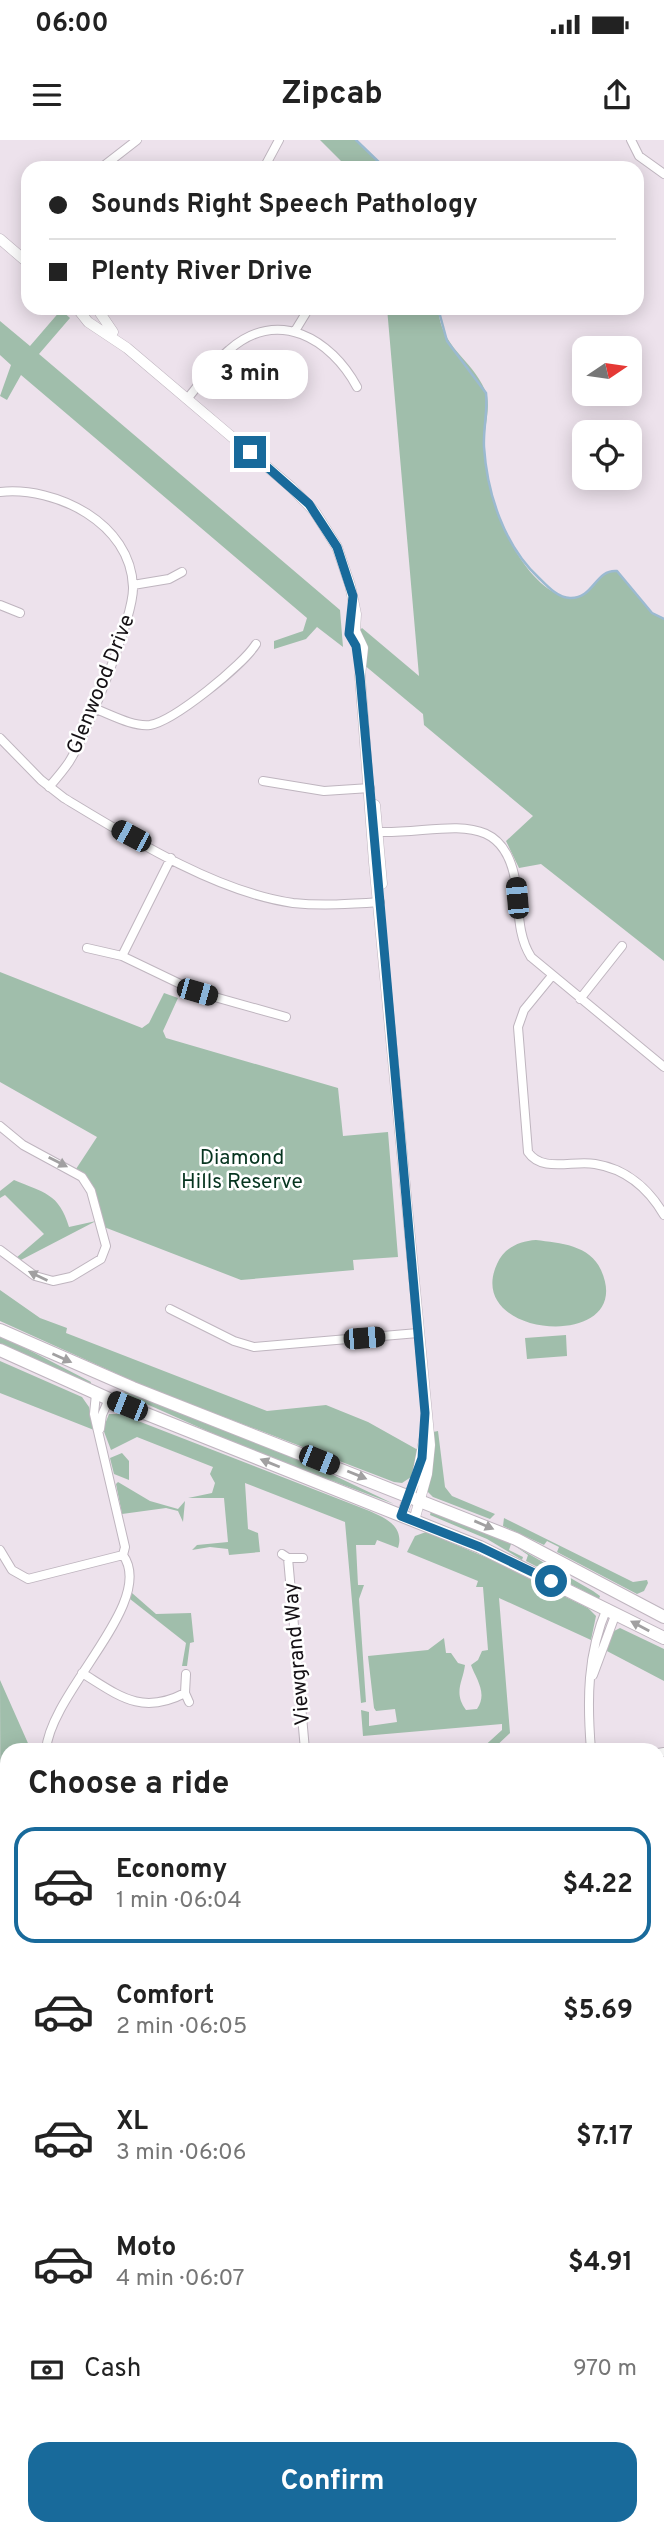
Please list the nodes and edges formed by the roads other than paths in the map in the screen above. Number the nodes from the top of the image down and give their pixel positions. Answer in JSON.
{"nodes":[{"id":1,"x":137,"y":140,"type":"edge"},
{"id":2,"x":279,"y":140,"type":"edge"},
{"id":3,"x":632,"y":140,"type":"edge"},
{"id":4,"x":110,"y":161,"type":"edge"},
{"id":5,"x":268,"y":161,"type":"edge"},
{"id":6,"x":664,"y":174,"type":"edge"},
{"id":7,"x":0,"y":239,"type":"edge"},
{"id":8,"x":21,"y":256,"type":"edge"},
{"id":9,"x":97,"y":315,"type":"edge"},
{"id":10,"x":305,"y":315,"type":"edge"},
{"id":11,"x":295,"y":331,"type":"junction"},
{"id":12,"x":357,"y":387,"type":"dead end"},
{"id":13,"x":187,"y":399,"type":"junction"},
{"id":14,"x":0,"y":492,"type":"edge"},
{"id":15,"x":181,"y":572,"type":"dead end"},
{"id":16,"x":133,"y":585,"type":"junction"},
{"id":17,"x":0,"y":605,"type":"edge"},
{"id":18,"x":20,"y":613,"type":"dead end"},
{"id":19,"x":256,"y":644,"type":"dead end"},
{"id":20,"x":93,"y":708,"type":"junction"},
{"id":21,"x":0,"y":738,"type":"edge"},
{"id":22,"x":264,"y":781,"type":"dead end"},
{"id":23,"x":49,"y":787,"type":"junction"},
{"id":24,"x":370,"y":788,"type":"junction"},
{"id":25,"x":377,"y":837,"type":"junction"},
{"id":26,"x":172,"y":858,"type":"junction"},
{"id":27,"x":380,"y":902,"type":"junction"},
{"id":28,"x":622,"y":946,"type":"dead end"},
{"id":29,"x":87,"y":948,"type":"dead end"},
{"id":30,"x":122,"y":956,"type":"junction"},
{"id":31,"x":551,"y":976,"type":"junction"},
{"id":32,"x":580,"y":999,"type":"junction"},
{"id":33,"x":286,"y":1017,"type":"dead end"},
{"id":34,"x":664,"y":1067,"type":"edge"},
{"id":35,"x":0,"y":1126,"type":"edge"},
{"id":36,"x":664,"y":1215,"type":"edge"},
{"id":37,"x":0,"y":1250,"type":"edge"},
{"id":38,"x":170,"y":1309,"type":"dead end"},
{"id":39,"x":0,"y":1330,"type":"edge"},
{"id":40,"x":418,"y":1333,"type":"junction"},
{"id":41,"x":0,"y":1350,"type":"edge"},
{"id":42,"x":111,"y":1379,"type":"junction"},
{"id":43,"x":96,"y":1394,"type":"junction"},
{"id":44,"x":109,"y":1399,"type":"junction"},
{"id":45,"x":100,"y":1436,"type":"junction"},
{"id":46,"x":415,"y":1497,"type":"junction"},
{"id":47,"x":408,"y":1519,"type":"junction"},
{"id":48,"x":0,"y":1550,"type":"edge"},
{"id":49,"x":122,"y":1555,"type":"junction"},
{"id":50,"x":303,"y":1558,"type":"dead end"},
{"id":51,"x":619,"y":1594,"type":"junction"},
{"id":52,"x":612,"y":1611,"type":"junction"},
{"id":53,"x":664,"y":1617,"type":"edge"},
{"id":54,"x":664,"y":1638,"type":"edge"},
{"id":55,"x":82,"y":1672,"type":"junction"},
{"id":56,"x":186,"y":1674,"type":"dead end"},
{"id":57,"x":185,"y":1693,"type":"junction"},
{"id":58,"x":189,"y":1702,"type":"dead end"},
{"id":59,"x":48,"y":1743,"type":"edge"},
{"id":60,"x":304,"y":1743,"type":"edge"},
{"id":61,"x":591,"y":1743,"type":"edge"}],
"edges":[{"from":1,"to":4,"type":"street"},
{"from":2,"to":5,"type":"street"},
{"from":3,"to":6,"type":"street"},
{"from":7,"to":8,"type":"street"},
{"from":9,"to":13,"type":"street"},
{"from":10,"to":11,"type":"street"},
{"from":11,"to":12,"type":"street"},
{"from":11,"to":13,"type":"street"},
{"from":13,"to":24,"type":"street"},
{"from":14,"to":16,"type":"street","name":"Glenwood Drive"},
{"from":15,"to":16,"type":"street"},
{"from":16,"to":20,"type":"street","name":"Glenwood Drive"},
{"from":17,"to":18,"type":"street"},
{"from":19,"to":20,"type":"street"},
{"from":20,"to":23,"type":"street","name":"Glenwood Drive"},
{"from":21,"to":23,"type":"street"},
{"from":22,"to":24,"type":"street"},
{"from":23,"to":26,"type":"street"},
{"from":24,"to":25,"type":"street"},
{"from":25,"to":27,"type":"street"},
{"from":25,"to":31,"type":"street"},
{"from":26,"to":27,"type":"street"},
{"from":26,"to":30,"type":"street"},
{"from":27,"to":40,"type":"street"},
{"from":28,"to":32,"type":"street"},
{"from":29,"to":30,"type":"street"},
{"from":30,"to":33,"type":"street"},
{"from":31,"to":32,"type":"street"},
{"from":31,"to":36,"type":"street"},
{"from":32,"to":34,"type":"street"},
{"from":35,"to":37,"type":"street","one_way":true},
{"from":38,"to":40,"type":"street"},
{"from":39,"to":42,"type":"main road","one_way":true},
{"from":40,"to":46,"type":"street"},
{"from":41,"to":43,"type":"main road"},
{"from":42,"to":43,"type":"main road"},
{"from":42,"to":44,"type":"main road"},
{"from":42,"to":46,"type":"main road","one_way":true},
{"from":43,"to":44,"type":"main road"},
{"from":43,"to":45,"type":"street"},
{"from":44,"to":45,"type":"street"},
{"from":47,"to":44,"type":"main road","one_way":true},
{"from":45,"to":49,"type":"street"},
{"from":46,"to":47,"type":"street"},
{"from":46,"to":51,"type":"main road","one_way":true},
{"from":47,"to":52,"type":"main road"},
{"from":48,"to":49,"type":"street"},
{"from":49,"to":55,"type":"street"},
{"from":50,"to":60,"type":"street","name":"Viewgrand Way"},
{"from":51,"to":52,"type":"main road"},
{"from":51,"to":53,"type":"main road"},
{"from":54,"to":52,"type":"main road","one_way":true},
{"from":52,"to":61,"type":"street"},
{"from":55,"to":57,"type":"street"},
{"from":55,"to":59,"type":"street"},
{"from":56,"to":57,"type":"street"},
{"from":57,"to":58,"type":"street"}]}
